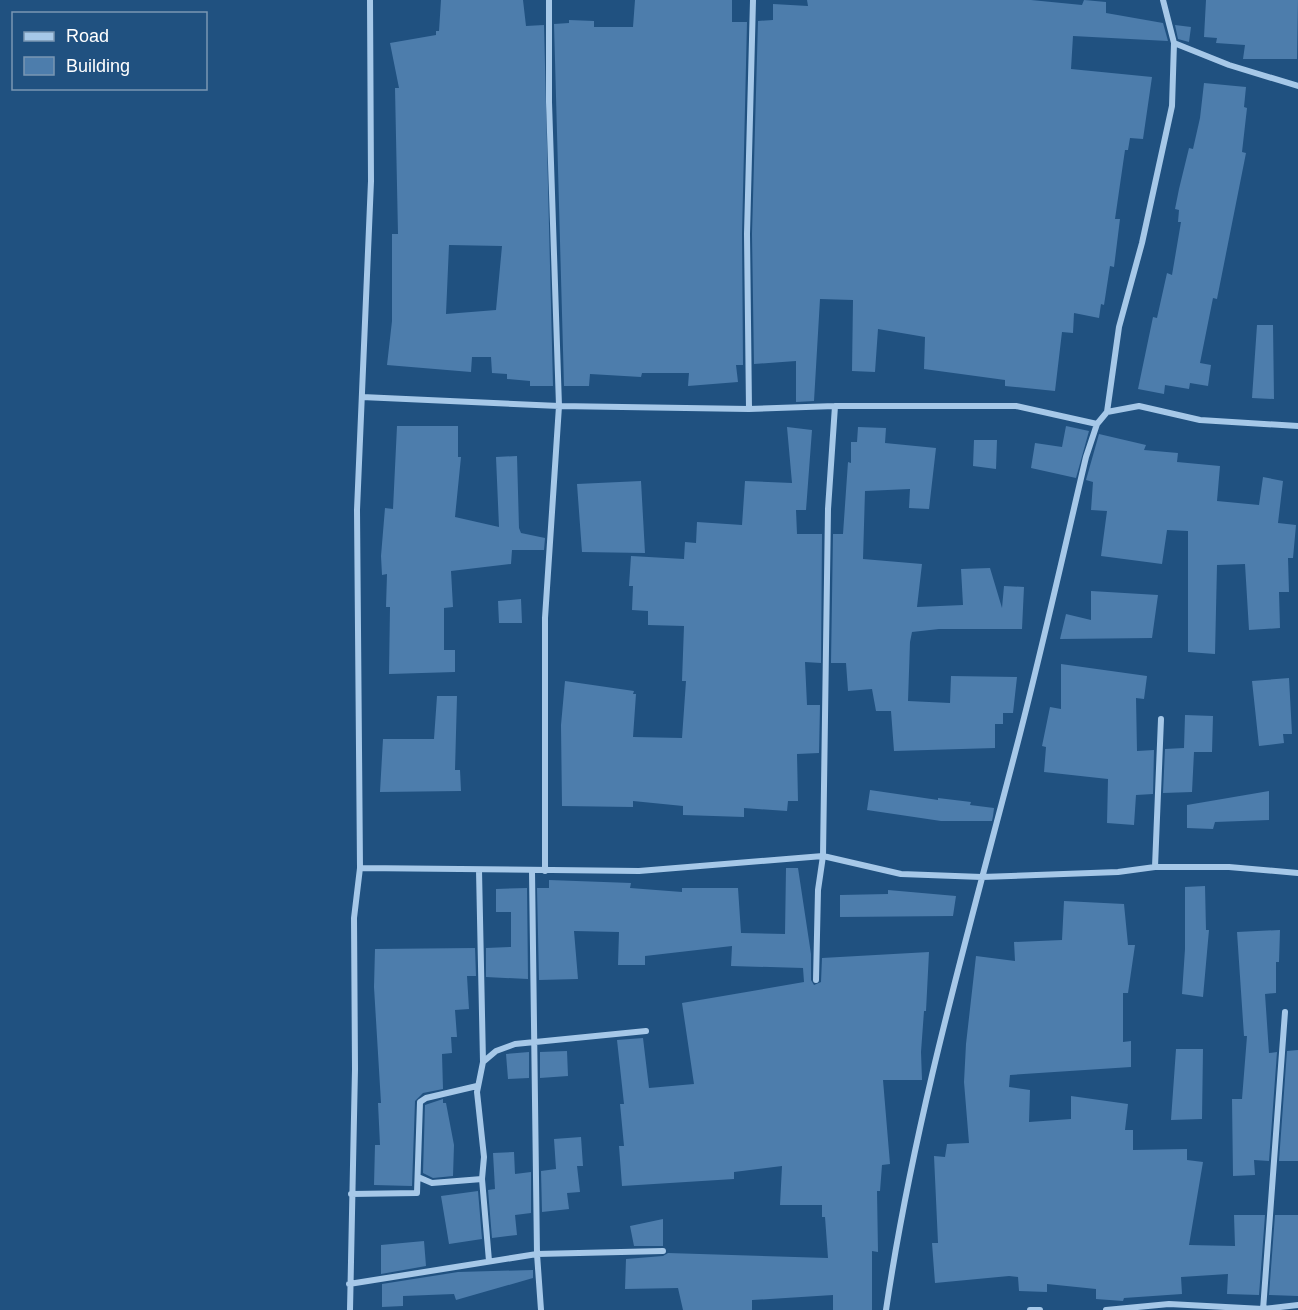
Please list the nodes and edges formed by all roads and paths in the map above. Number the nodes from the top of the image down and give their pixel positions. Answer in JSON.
{"nodes":[{"id":1,"x":370,"y":0,"type":"edge"},
{"id":2,"x":549,"y":0,"type":"edge"},
{"id":3,"x":753,"y":0,"type":"edge"},
{"id":4,"x":1162,"y":0,"type":"edge"},
{"id":5,"x":1174,"y":43,"type":"junction"},
{"id":6,"x":1298,"y":86,"type":"edge"},
{"id":7,"x":362,"y":397,"type":"junction"},
{"id":8,"x":835,"y":405,"type":"junction"},
{"id":9,"x":559,"y":406,"type":"junction"},
{"id":10,"x":749,"y":409,"type":"junction"},
{"id":11,"x":1107,"y":412,"type":"junction"},
{"id":12,"x":1097,"y":424,"type":"junction"},
{"id":13,"x":1298,"y":426,"type":"edge"},
{"id":14,"x":1161,"y":719,"type":"dead end"},
{"id":15,"x":823,"y":856,"type":"junction"},
{"id":16,"x":1155,"y":867,"type":"junction"},
{"id":17,"x":360,"y":868,"type":"junction"},
{"id":18,"x":479,"y":870,"type":"junction"},
{"id":19,"x":532,"y":871,"type":"junction"},
{"id":20,"x":545,"y":871,"type":"junction"},
{"id":21,"x":1298,"y":873,"type":"edge"},
{"id":22,"x":982,"y":877,"type":"junction"},
{"id":23,"x":816,"y":980,"type":"dead end"},
{"id":24,"x":1285,"y":1012,"type":"dead end"},
{"id":25,"x":646,"y":1031,"type":"dead end"},
{"id":26,"x":534,"y":1041,"type":"junction"},
{"id":27,"x":483,"y":1062,"type":"junction"},
{"id":28,"x":477,"y":1086,"type":"junction"},
{"id":29,"x":418,"y":1177,"type":"junction"},
{"id":30,"x":482,"y":1179,"type":"junction"},
{"id":31,"x":351,"y":1194,"type":"junction"},
{"id":32,"x":663,"y":1251,"type":"dead end"},
{"id":33,"x":537,"y":1254,"type":"junction"},
{"id":34,"x":489,"y":1261,"type":"junction"},
{"id":35,"x":349,"y":1284,"type":"junction"},
{"id":36,"x":1298,"y":1305,"type":"edge"},
{"id":37,"x":1263,"y":1309,"type":"edge"},
{"id":38,"x":350,"y":1310,"type":"edge"},
{"id":39,"x":541,"y":1310,"type":"edge"},
{"id":40,"x":886,"y":1310,"type":"edge"},
{"id":41,"x":1030,"y":1310,"type":"edge"},
{"id":42,"x":1040,"y":1310,"type":"edge"},
{"id":43,"x":1106,"y":1310,"type":"edge"}],
"edges":[{"from":1,"to":7,"type":"street"},
{"from":2,"to":9,"type":"street"},
{"from":3,"to":10,"type":"street"},
{"from":4,"to":5,"type":"street"},
{"from":5,"to":6,"type":"street"},
{"from":5,"to":11,"type":"street"},
{"from":7,"to":9,"type":"street"},
{"from":7,"to":17,"type":"street"},
{"from":8,"to":10,"type":"street"},
{"from":8,"to":12,"type":"street"},
{"from":8,"to":15,"type":"street"},
{"from":9,"to":10,"type":"street"},
{"from":9,"to":20,"type":"street"},
{"from":11,"to":12,"type":"street"},
{"from":11,"to":13,"type":"street"},
{"from":12,"to":22,"type":"street"},
{"from":14,"to":16,"type":"street"},
{"from":15,"to":20,"type":"street"},
{"from":15,"to":22,"type":"street"},
{"from":15,"to":23,"type":"street"},
{"from":16,"to":21,"type":"street"},
{"from":16,"to":22,"type":"street"},
{"from":17,"to":18,"type":"street"},
{"from":17,"to":31,"type":"street"},
{"from":18,"to":19,"type":"street"},
{"from":18,"to":27,"type":"street"},
{"from":19,"to":20,"type":"street"},
{"from":19,"to":26,"type":"street"},
{"from":22,"to":40,"type":"street"},
{"from":24,"to":37,"type":"street"},
{"from":25,"to":26,"type":"street"},
{"from":26,"to":27,"type":"street"},
{"from":26,"to":33,"type":"street"},
{"from":27,"to":28,"type":"street"},
{"from":28,"to":29,"type":"street"},
{"from":28,"to":30,"type":"street"},
{"from":29,"to":30,"type":"street"},
{"from":29,"to":31,"type":"street"},
{"from":30,"to":34,"type":"street"},
{"from":31,"to":35,"type":"street"},
{"from":32,"to":33,"type":"street"},
{"from":33,"to":34,"type":"street"},
{"from":33,"to":39,"type":"street"},
{"from":34,"to":35,"type":"street"},
{"from":35,"to":38,"type":"street"},
{"from":36,"to":37,"type":"street"},
{"from":37,"to":43,"type":"street"},
{"from":41,"to":42,"type":"street"}]}
